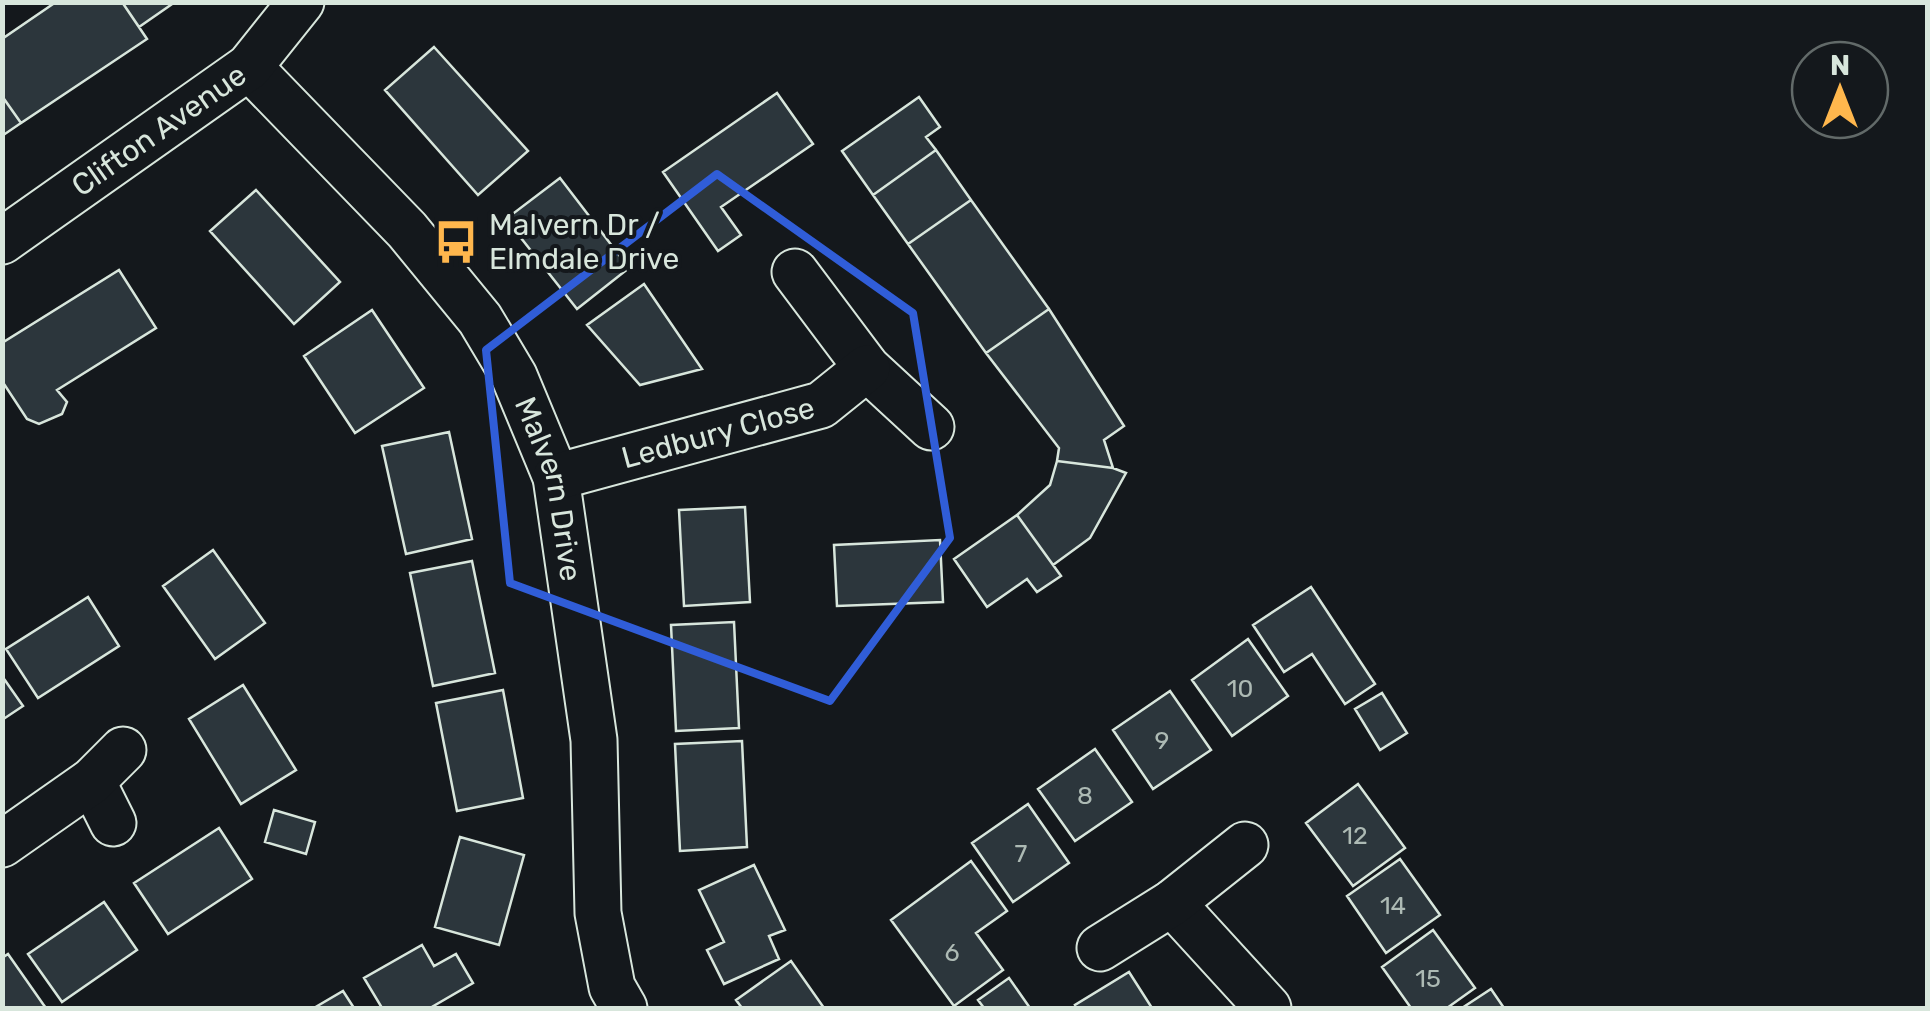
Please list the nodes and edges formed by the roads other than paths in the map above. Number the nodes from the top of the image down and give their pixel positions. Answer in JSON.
{"nodes":[{"id":1,"x":301,"y":2,"type":"edge"},
{"id":2,"x":249,"y":67,"type":"junction"},
{"id":3,"x":2,"y":240,"type":"edge"},
{"id":4,"x":795,"y":272,"type":"dead end"},
{"id":5,"x":867,"y":368,"type":"junction"},
{"id":6,"x":930,"y":427,"type":"dead end"},
{"id":7,"x":556,"y":477,"type":"junction"},
{"id":8,"x":113,"y":823,"type":"dead end"},
{"id":9,"x":2,"y":844,"type":"edge"},
{"id":10,"x":1245,"y":845,"type":"dead end"},
{"id":11,"x":1172,"y":902,"type":"junction"},
{"id":12,"x":1100,"y":948,"type":"dead end"},
{"id":13,"x":605,"y":1001,"type":"edge"},
{"id":14,"x":1268,"y":1008,"type":"edge"}],
"edges":[{"from":1,"to":2,"type":"street","name":"Clifton Avenue"},
{"from":2,"to":3,"type":"street","name":"Clifton Avenue"},
{"from":2,"to":7,"type":"street","name":"Malvern Drive"},
{"from":4,"to":5,"type":"street"},
{"from":5,"to":6,"type":"street"},
{"from":5,"to":7,"type":"street","name":"Ledbury Close"},
{"from":7,"to":13,"type":"street","name":"Malvern Drive"},
{"from":8,"to":9,"type":"street"},
{"from":10,"to":11,"type":"street"},
{"from":11,"to":12,"type":"street"},
{"from":11,"to":14,"type":"street"}]}
